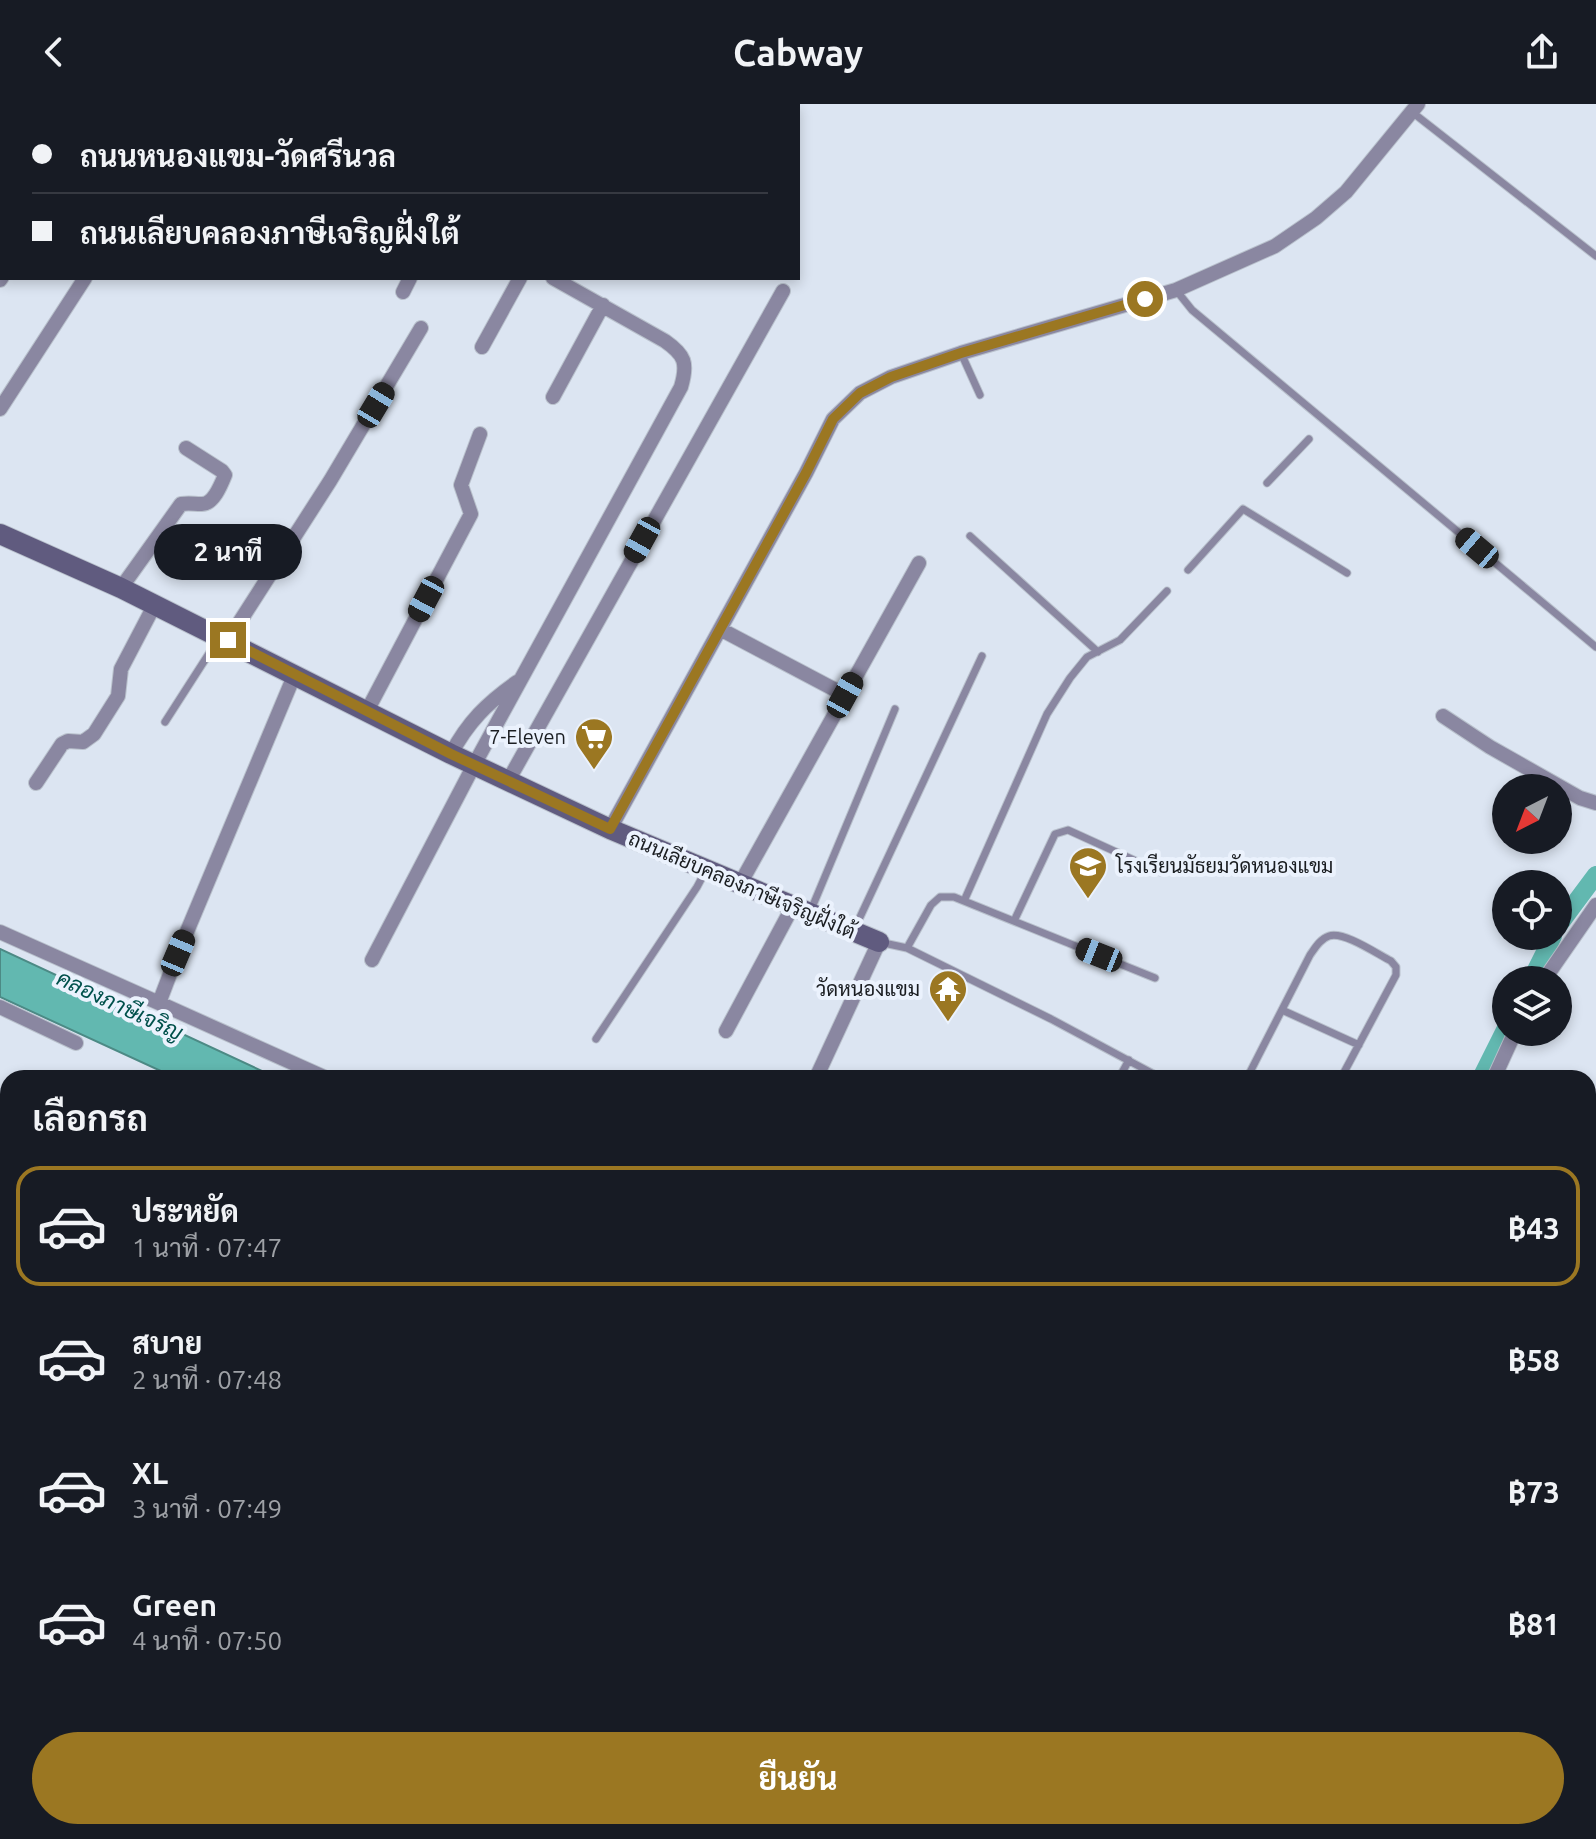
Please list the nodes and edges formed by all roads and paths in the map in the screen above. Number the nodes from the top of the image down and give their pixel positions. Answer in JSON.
{"nodes":[{"id":1,"x":1415,"y":108,"type":"edge"},
{"id":2,"x":1596,"y":256,"type":"edge"},
{"id":3,"x":84,"y":280,"type":"edge"},
{"id":4,"x":519,"y":280,"type":"edge"},
{"id":5,"x":557,"y":280,"type":"edge"},
{"id":6,"x":1176,"y":290,"type":"junction"},
{"id":7,"x":783,"y":291,"type":"dead end"},
{"id":8,"x":603,"y":305,"type":"junction"},
{"id":9,"x":421,"y":328,"type":"dead end"},
{"id":10,"x":482,"y":347,"type":"dead end"},
{"id":11,"x":961,"y":353,"type":"junction"},
{"id":12,"x":980,"y":395,"type":"dead end"},
{"id":13,"x":553,"y":397,"type":"dead end"},
{"id":14,"x":0,"y":409,"type":"edge"},
{"id":15,"x":480,"y":434,"type":"dead end"},
{"id":16,"x":1309,"y":439,"type":"dead end"},
{"id":17,"x":186,"y":448,"type":"dead end"},
{"id":18,"x":1267,"y":483,"type":"dead end"},
{"id":19,"x":0,"y":534,"type":"edge"},
{"id":20,"x":970,"y":536,"type":"dead end"},
{"id":21,"x":919,"y":563,"type":"dead end"},
{"id":22,"x":1188,"y":570,"type":"dead end"},
{"id":23,"x":1347,"y":573,"type":"dead end"},
{"id":24,"x":121,"y":588,"type":"junction"},
{"id":25,"x":1167,"y":591,"type":"dead end"},
{"id":26,"x":155,"y":604,"type":"junction"},
{"id":27,"x":720,"y":629,"type":"junction"},
{"id":28,"x":224,"y":638,"type":"junction"},
{"id":29,"x":1596,"y":647,"type":"edge"},
{"id":30,"x":1098,"y":652,"type":"junction"},
{"id":31,"x":982,"y":656,"type":"dead end"},
{"id":32,"x":294,"y":676,"type":"junction"},
{"id":33,"x":521,"y":680,"type":"junction"},
{"id":34,"x":845,"y":695,"type":"junction"},
{"id":35,"x":895,"y":709,"type":"dead end"},
{"id":36,"x":367,"y":711,"type":"junction"},
{"id":37,"x":1443,"y":716,"type":"dead end"},
{"id":38,"x":165,"y":722,"type":"dead end"},
{"id":39,"x":451,"y":754,"type":"junction"},
{"id":40,"x":474,"y":765,"type":"junction"},
{"id":41,"x":508,"y":781,"type":"junction"},
{"id":42,"x":36,"y":783,"type":"dead end"},
{"id":43,"x":1596,"y":803,"type":"edge"},
{"id":44,"x":610,"y":829,"type":"junction"},
{"id":45,"x":706,"y":869,"type":"junction"},
{"id":46,"x":1160,"y":872,"type":"dead end"},
{"id":47,"x":740,"y":884,"type":"junction"},
{"id":48,"x":964,"y":901,"type":"junction"},
{"id":49,"x":1596,"y":905,"type":"edge"},
{"id":50,"x":801,"y":910,"type":"junction"},
{"id":51,"x":1014,"y":921,"type":"junction"},
{"id":52,"x":0,"y":932,"type":"edge"},
{"id":53,"x":853,"y":932,"type":"junction"},
{"id":54,"x":879,"y":942,"type":"junction"},
{"id":55,"x":907,"y":948,"type":"junction"},
{"id":56,"x":372,"y":960,"type":"dead end"},
{"id":57,"x":1554,"y":966,"type":"edge"},
{"id":58,"x":1155,"y":978,"type":"dead end"},
{"id":59,"x":159,"y":1003,"type":"junction"},
{"id":60,"x":0,"y":1007,"type":"edge"},
{"id":61,"x":1282,"y":1010,"type":"junction"},
{"id":62,"x":726,"y":1031,"type":"dead end"},
{"id":63,"x":596,"y":1039,"type":"dead end"},
{"id":64,"x":76,"y":1043,"type":"dead end"},
{"id":65,"x":1359,"y":1045,"type":"junction"},
{"id":66,"x":1509,"y":1046,"type":"edge"},
{"id":67,"x":1129,"y":1060,"type":"junction"},
{"id":68,"x":308,"y":1070,"type":"edge"},
{"id":69,"x":820,"y":1070,"type":"edge"},
{"id":70,"x":1123,"y":1070,"type":"edge"},
{"id":71,"x":1147,"y":1070,"type":"edge"},
{"id":72,"x":1251,"y":1070,"type":"edge"},
{"id":73,"x":1345,"y":1070,"type":"edge"},
{"id":74,"x":1498,"y":1070,"type":"edge"}],
"edges":[{"from":1,"to":2,"type":"lane"},
{"from":1,"to":6,"type":"street"},
{"from":3,"to":14,"type":"street"},
{"from":4,"to":10,"type":"street"},
{"from":5,"to":8,"type":"street"},
{"from":6,"to":11,"type":"street"},
{"from":6,"to":29,"type":"lane"},
{"from":7,"to":41,"type":"street"},
{"from":8,"to":13,"type":"street"},
{"from":8,"to":33,"type":"street"},
{"from":9,"to":28,"type":"street"},
{"from":11,"to":12,"type":"lane"},
{"from":11,"to":27,"type":"street"},
{"from":15,"to":36,"type":"street"},
{"from":16,"to":18,"type":"lane"},
{"from":17,"to":24,"type":"street"},
{"from":19,"to":24,"type":"street","name":"ถนนเลียบคลองภาษีเจริญฝั่งใต้"},
{"from":20,"to":30,"type":"lane"},
{"from":21,"to":34,"type":"street"},
{"from":22,"to":23,"type":"lane"},
{"from":24,"to":26,"type":"street","name":"ถนนเลียบคลองภาษีเจริญฝั่งใต้"},
{"from":25,"to":30,"type":"lane"},
{"from":26,"to":28,"type":"street","name":"ถนนเลียบคลองภาษีเจริญฝั่งใต้"},
{"from":26,"to":42,"type":"street"},
{"from":27,"to":34,"type":"street"},
{"from":27,"to":44,"type":"street"},
{"from":28,"to":32,"type":"street","name":"ถนนเลียบคลองภาษีเจริญฝั่งใต้"},
{"from":28,"to":38,"type":"lane"},
{"from":30,"to":48,"type":"lane"},
{"from":31,"to":53,"type":"lane"},
{"from":32,"to":36,"type":"street","name":"ถนนเลียบคลองภาษีเจริญฝั่งใต้"},
{"from":32,"to":59,"type":"street"},
{"from":33,"to":39,"type":"street"},
{"from":33,"to":40,"type":"street"},
{"from":34,"to":47,"type":"street"},
{"from":35,"to":50,"type":"lane"},
{"from":36,"to":39,"type":"street","name":"ถนนเลียบคลองภาษีเจริญฝั่งใต้"},
{"from":37,"to":43,"type":"street"},
{"from":39,"to":40,"type":"street","name":"ถนนเลียบคลองภาษีเจริญฝั่งใต้"},
{"from":40,"to":41,"type":"street","name":"ถนนเลียบคลองภาษีเจริญฝั่งใต้"},
{"from":40,"to":56,"type":"street"},
{"from":41,"to":44,"type":"street","name":"ถนนเลียบคลองภาษีเจริญฝั่งใต้"},
{"from":44,"to":45,"type":"street","name":"ถนนเลียบคลองภาษีเจริญฝั่งใต้"},
{"from":45,"to":47,"type":"street","name":"ถนนเลียบคลองภาษีเจริญฝั่งใต้"},
{"from":45,"to":63,"type":"lane"},
{"from":46,"to":51,"type":"lane"},
{"from":47,"to":50,"type":"street","name":"ถนนเลียบคลองภาษีเจริญฝั่งใต้"},
{"from":48,"to":51,"type":"lane"},
{"from":48,"to":55,"type":"lane"},
{"from":49,"to":57,"type":"street"},
{"from":50,"to":53,"type":"street","name":"ถนนเลียบคลองภาษีเจริญฝั่งใต้"},
{"from":50,"to":62,"type":"street"},
{"from":51,"to":58,"type":"lane"},
{"from":52,"to":59,"type":"street"},
{"from":53,"to":54,"type":"street","name":"ถนนเลียบคลองภาษีเจริญฝั่งใต้"},
{"from":54,"to":55,"type":"lane"},
{"from":54,"to":69,"type":"street"},
{"from":55,"to":67,"type":"lane"},
{"from":59,"to":68,"type":"street"},
{"from":60,"to":64,"type":"street"},
{"from":61,"to":65,"type":"lane"},
{"from":61,"to":65,"type":"lane"},
{"from":61,"to":72,"type":"lane"},
{"from":65,"to":73,"type":"lane"},
{"from":66,"to":74,"type":"street"},
{"from":67,"to":70,"type":"lane"},
{"from":67,"to":71,"type":"lane"}]}
